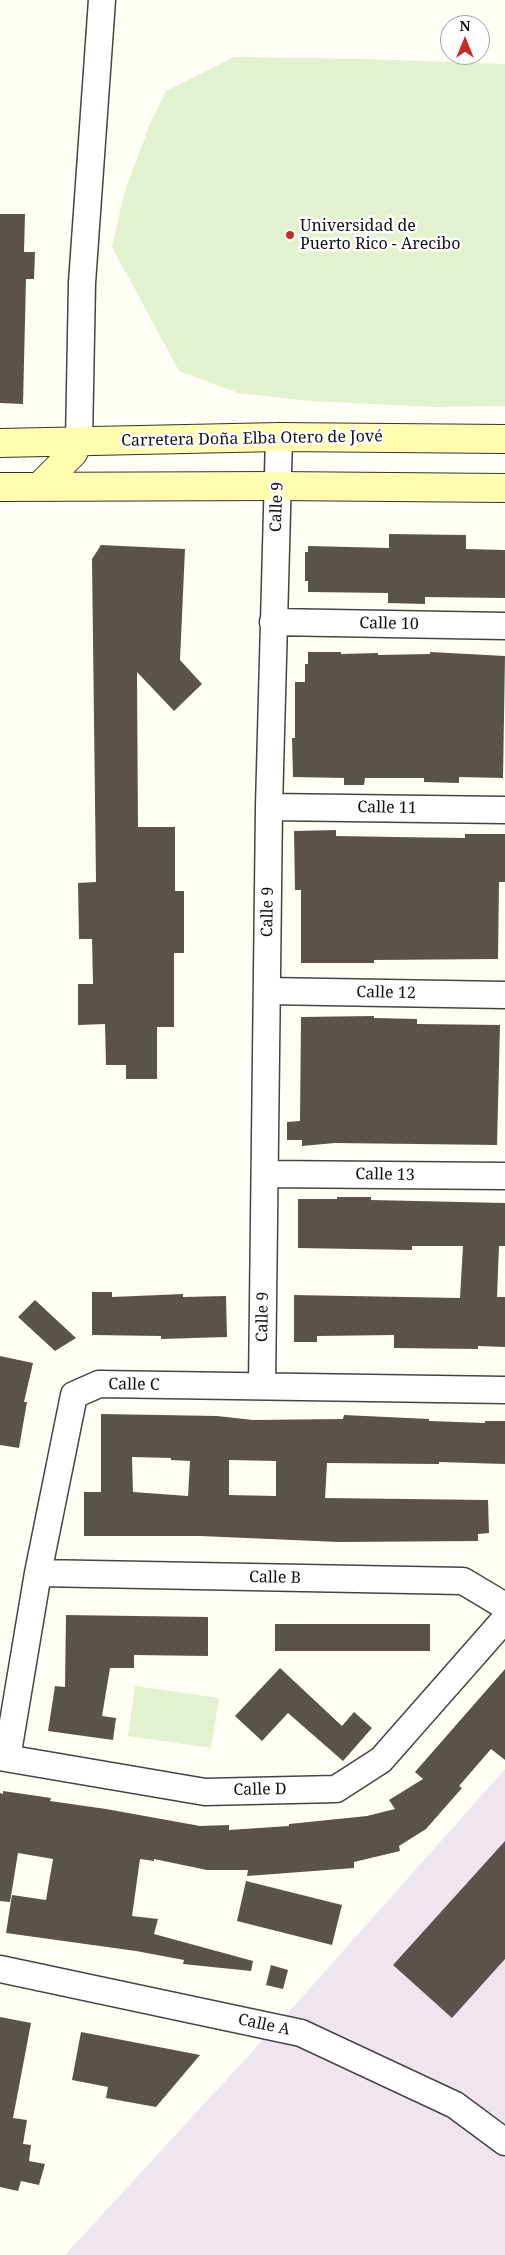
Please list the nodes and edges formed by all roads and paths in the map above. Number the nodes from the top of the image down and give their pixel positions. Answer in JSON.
{"nodes":[{"id":1,"x":102,"y":0,"type":"edge"},
{"id":2,"x":279,"y":437,"type":"junction"},
{"id":3,"x":505,"y":439,"type":"edge"},
{"id":4,"x":79,"y":441,"type":"junction"},
{"id":5,"x":0,"y":442,"type":"edge"},
{"id":6,"x":277,"y":486,"type":"junction"},
{"id":7,"x":0,"y":487,"type":"edge"},
{"id":8,"x":39,"y":487,"type":"junction"},
{"id":9,"x":505,"y":488,"type":"edge"},
{"id":10,"x":273,"y":622,"type":"junction"},
{"id":11,"x":505,"y":626,"type":"edge"},
{"id":12,"x":269,"y":807,"type":"junction"},
{"id":13,"x":505,"y":810,"type":"edge"},
{"id":14,"x":267,"y":991,"type":"junction"},
{"id":15,"x":505,"y":995,"type":"edge"},
{"id":16,"x":265,"y":1174,"type":"junction"},
{"id":17,"x":505,"y":1176,"type":"edge"},
{"id":18,"x":262,"y":1386,"type":"junction"},
{"id":19,"x":505,"y":1390,"type":"edge"},
{"id":20,"x":38,"y":1573,"type":"junction"},
{"id":21,"x":505,"y":1606,"type":"edge"},
{"id":22,"x":505,"y":1619,"type":"edge"},
{"id":23,"x":4,"y":1757,"type":"edge"},
{"id":24,"x":0,"y":1969,"type":"edge"},
{"id":25,"x":505,"y":2142,"type":"edge"}],
"edges":[{"from":1,"to":4,"type":"street"},
{"from":2,"to":3,"type":"street","name":"Carretera Doña Elba Otero de Jové"},
{"from":2,"to":4,"type":"street","name":"Carretera Doña Elba Otero de Jové"},
{"from":2,"to":6,"type":"street","name":"Calle 9"},
{"from":4,"to":5,"type":"street","name":"Carretera Doña Elba Otero de Jové"},
{"from":4,"to":8,"type":"street"},
{"from":6,"to":8,"type":"street"},
{"from":6,"to":9,"type":"street"},
{"from":6,"to":10,"type":"street","name":"Calle 9"},
{"from":7,"to":8,"type":"street"},
{"from":10,"to":11,"type":"street","name":"Calle 10"},
{"from":10,"to":12,"type":"street","name":"Calle 9"},
{"from":12,"to":13,"type":"street","name":"Calle 11"},
{"from":12,"to":14,"type":"street","name":"Calle 9"},
{"from":14,"to":15,"type":"street","name":"Calle 12"},
{"from":14,"to":16,"type":"street","name":"Calle 9"},
{"from":16,"to":17,"type":"street","name":"Calle 13"},
{"from":16,"to":18,"type":"street","name":"Calle 9"},
{"from":18,"to":19,"type":"street","name":"Calle C"},
{"from":18,"to":20,"type":"street","name":"Calle C"},
{"from":20,"to":21,"type":"street","name":"Calle B"},
{"from":20,"to":23,"type":"street","name":"Calle C"},
{"from":22,"to":23,"type":"street","name":"Calle D"},
{"from":24,"to":25,"type":"street","name":"Calle A"}]}
